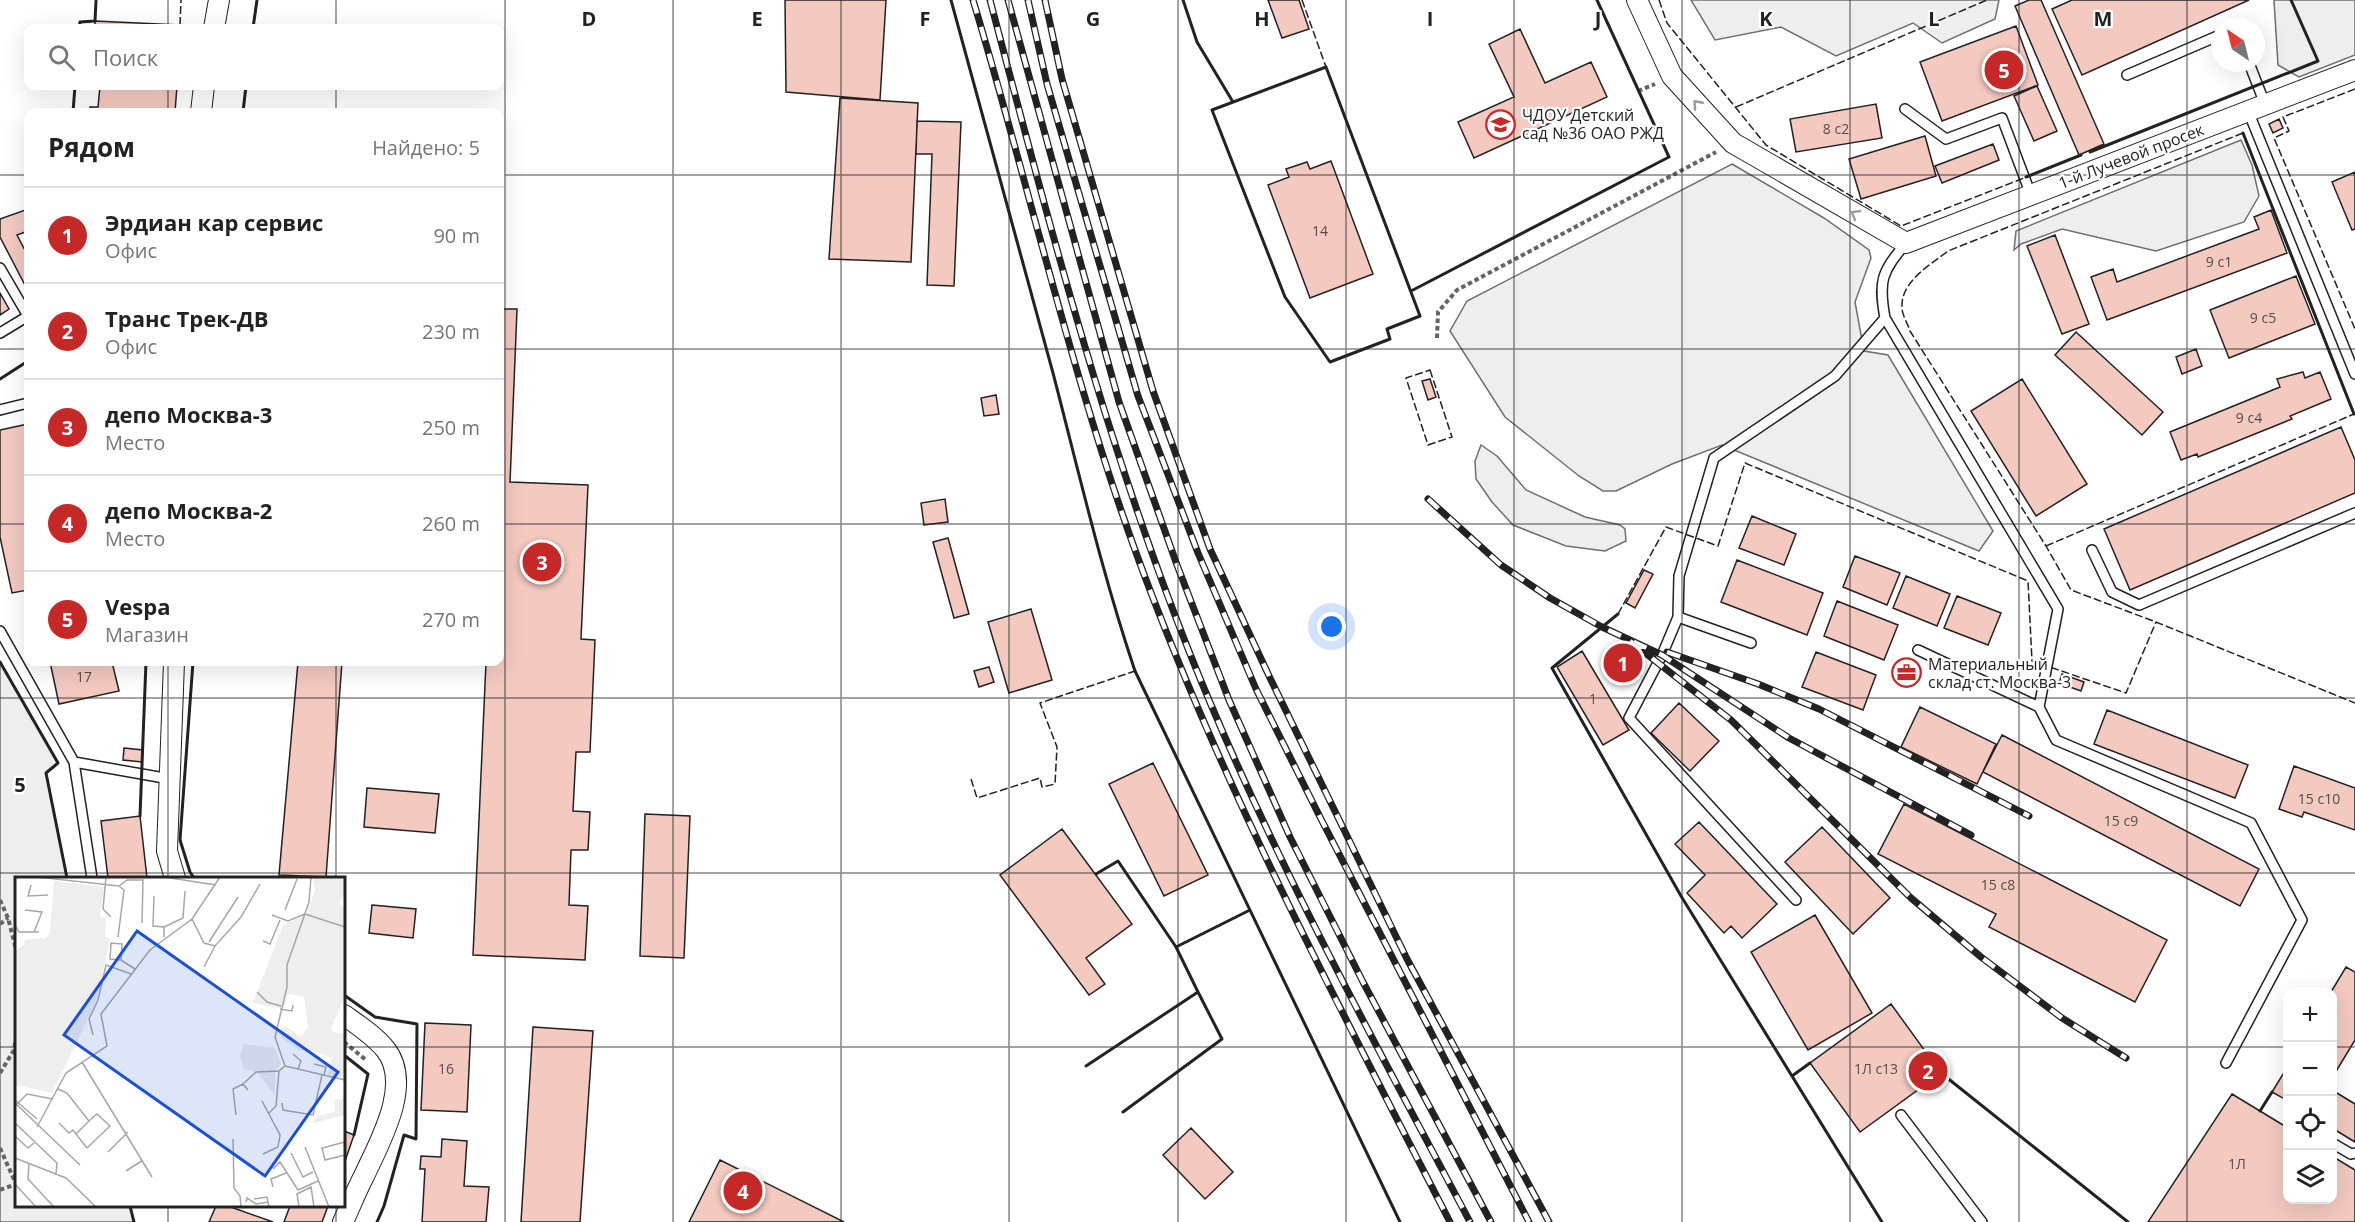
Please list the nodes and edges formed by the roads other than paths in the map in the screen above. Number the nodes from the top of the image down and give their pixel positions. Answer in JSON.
{"nodes":[{"id":1,"x":219,"y":0,"type":"edge"},
{"id":2,"x":1637,"y":0,"type":"edge"},
{"id":3,"x":215,"y":24,"type":"edge"},
{"id":4,"x":2211,"y":39,"type":"edge"},
{"id":5,"x":2355,"y":70,"type":"edge"},
{"id":6,"x":2251,"y":72,"type":"edge"},
{"id":7,"x":2127,"y":75,"type":"dead end"},
{"id":8,"x":204,"y":90,"type":"edge"},
{"id":9,"x":201,"y":108,"type":"edge"},
{"id":10,"x":2257,"y":108,"type":"junction"},
{"id":11,"x":1905,"y":109,"type":"dead end"},
{"id":12,"x":2031,"y":195,"type":"junction"},
{"id":13,"x":1906,"y":243,"type":"junction"},
{"id":14,"x":0,"y":268,"type":"edge"},
{"id":15,"x":24,"y":309,"type":"edge"},
{"id":16,"x":24,"y":318,"type":"edge"},
{"id":17,"x":1885,"y":318,"type":"junction"},
{"id":18,"x":0,"y":333,"type":"edge"},
{"id":19,"x":2355,"y":374,"type":"edge"},
{"id":20,"x":24,"y":404,"type":"edge"},
{"id":21,"x":0,"y":410,"type":"edge"},
{"id":22,"x":2355,"y":513,"type":"edge"},
{"id":23,"x":2092,"y":550,"type":"dead end"},
{"id":24,"x":1678,"y":617,"type":"junction"},
{"id":25,"x":0,"y":631,"type":"edge"},
{"id":26,"x":1751,"y":643,"type":"dead end"},
{"id":27,"x":1918,"y":650,"type":"dead end"},
{"id":28,"x":174,"y":666,"type":"edge"},
{"id":29,"x":2039,"y":707,"type":"junction"},
{"id":30,"x":74,"y":762,"type":"junction"},
{"id":31,"x":170,"y":779,"type":"junction"},
{"id":32,"x":92,"y":877,"type":"edge"},
{"id":33,"x":174,"y":877,"type":"edge"},
{"id":34,"x":1796,"y":900,"type":"dead end"},
{"id":35,"x":345,"y":1016,"type":"edge"},
{"id":36,"x":2226,"y":1063,"type":"dead end"},
{"id":37,"x":1901,"y":1115,"type":"dead end"},
{"id":38,"x":2337,"y":1146,"type":"edge"},
{"id":39,"x":2355,"y":1153,"type":"edge"},
{"id":40,"x":343,"y":1222,"type":"edge"},
{"id":41,"x":1982,"y":1222,"type":"edge"}],
"edges":[{"from":1,"to":3,"type":"street"},
{"from":13,"to":2,"type":"street","one_way":true},
{"from":4,"to":7,"type":"lane"},
{"from":5,"to":10,"type":"street","name":"1-й Лучевой просек"},
{"from":6,"to":10,"type":"lane"},
{"from":8,"to":9,"type":"street"},
{"from":10,"to":12,"type":"street","name":"1-й Лучевой просек"},
{"from":10,"to":19,"type":"lane"},
{"from":11,"to":12,"type":"lane"},
{"from":12,"to":13,"type":"street","name":"1-й Лучевой просек"},
{"from":13,"to":17,"type":"lane"},
{"from":14,"to":15,"type":"lane"},
{"from":16,"to":18,"type":"lane"},
{"from":17,"to":24,"type":"lane"},
{"from":17,"to":29,"type":"lane"},
{"from":20,"to":21,"type":"lane"},
{"from":22,"to":23,"type":"lane"},
{"from":24,"to":26,"type":"lane"},
{"from":24,"to":34,"type":"lane"},
{"from":25,"to":30,"type":"lane"},
{"from":27,"to":29,"type":"lane"},
{"from":28,"to":31,"type":"street"},
{"from":29,"to":36,"type":"lane"},
{"from":30,"to":31,"type":"lane"},
{"from":30,"to":32,"type":"lane"},
{"from":31,"to":33,"type":"street"},
{"from":35,"to":40,"type":"street"},
{"from":37,"to":41,"type":"lane"},
{"from":38,"to":39,"type":"lane"}]}
